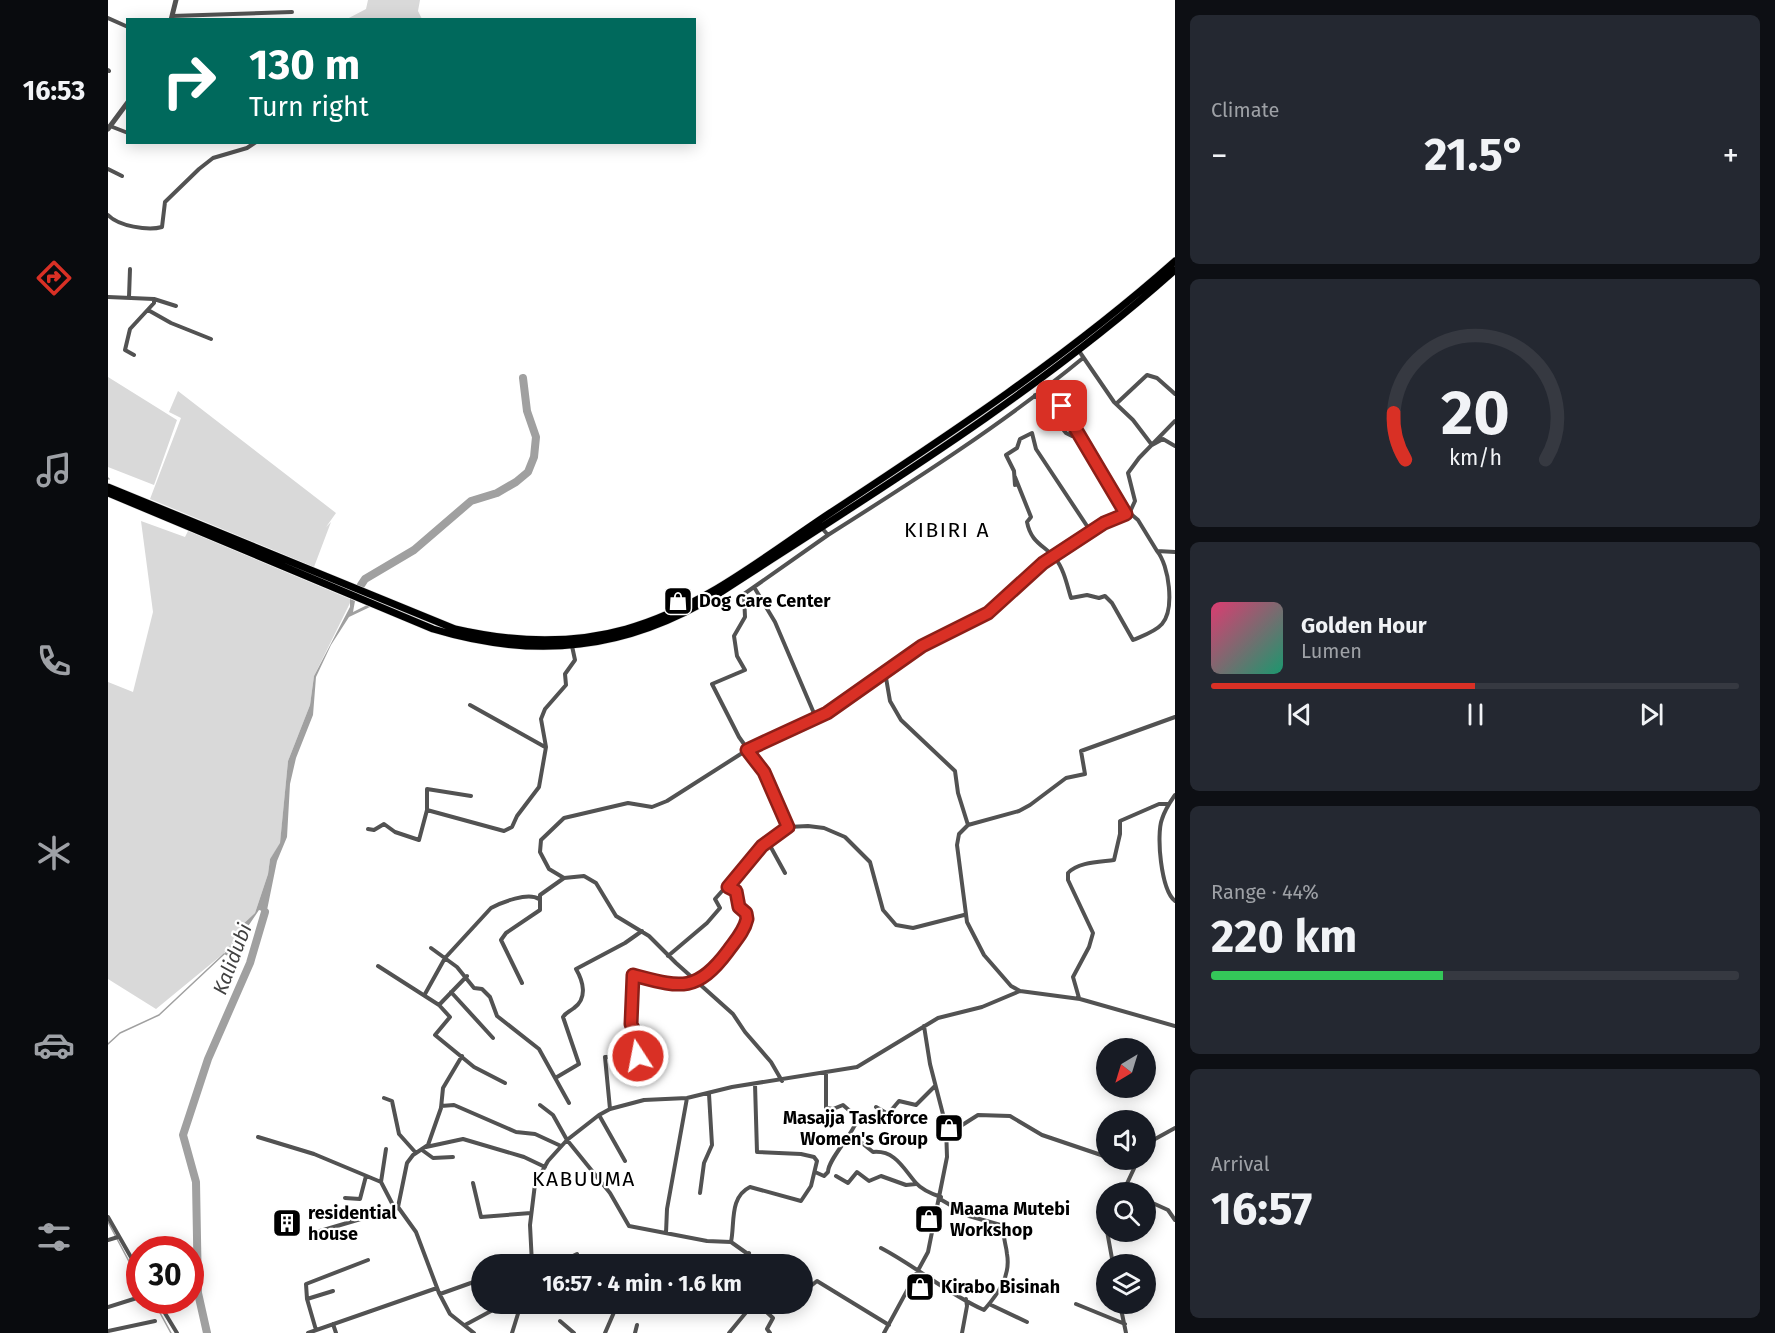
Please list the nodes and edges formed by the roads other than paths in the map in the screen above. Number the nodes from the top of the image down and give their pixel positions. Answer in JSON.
{"nodes":[{"id":1,"x":176,"y":0,"type":"edge"},
{"id":2,"x":292,"y":12,"type":"dead end"},
{"id":3,"x":108,"y":18,"type":"edge"},
{"id":4,"x":172,"y":18,"type":"edge"},
{"id":5,"x":126,"y":26,"type":"edge"},
{"id":6,"x":126,"y":105,"type":"edge"},
{"id":7,"x":109,"y":128,"type":"edge"},
{"id":8,"x":126,"y":132,"type":"edge"},
{"id":9,"x":253,"y":144,"type":"edge"},
{"id":10,"x":108,"y":169,"type":"edge"},
{"id":11,"x":122,"y":176,"type":"dead end"},
{"id":12,"x":108,"y":215,"type":"edge"},
{"id":13,"x":1175,"y":261,"type":"edge"},
{"id":14,"x":130,"y":269,"type":"dead end"},
{"id":15,"x":1175,"y":270,"type":"edge"},
{"id":16,"x":108,"y":297,"type":"edge"},
{"id":17,"x":129,"y":297,"type":"junction"},
{"id":18,"x":154,"y":298,"type":"junction"},
{"id":19,"x":176,"y":306,"type":"dead end"},
{"id":20,"x":148,"y":310,"type":"junction"},
{"id":21,"x":211,"y":339,"type":"dead end"},
{"id":22,"x":1081,"y":354,"type":"junction"},
{"id":23,"x":134,"y":355,"type":"dead end"},
{"id":24,"x":1049,"y":386,"type":"junction"},
{"id":25,"x":1175,"y":394,"type":"edge"},
{"id":26,"x":1035,"y":395,"type":"junction"},
{"id":27,"x":1116,"y":404,"type":"junction"},
{"id":28,"x":988,"y":417,"type":"junction"},
{"id":29,"x":1175,"y":421,"type":"edge"},
{"id":30,"x":994,"y":425,"type":"junction"},
{"id":31,"x":1078,"y":432,"type":"junction"},
{"id":32,"x":1152,"y":445,"type":"junction"},
{"id":33,"x":1175,"y":446,"type":"edge"},
{"id":34,"x":1015,"y":477,"type":"junction"},
{"id":35,"x":1015,"y":485,"type":"dead end"},
{"id":36,"x":108,"y":487,"type":"edge"},
{"id":37,"x":108,"y":493,"type":"edge"},
{"id":38,"x":1127,"y":514,"type":"junction"},
{"id":39,"x":190,"y":524,"type":"junction"},
{"id":40,"x":821,"y":527,"type":"junction"},
{"id":41,"x":1091,"y":532,"type":"junction"},
{"id":42,"x":828,"y":535,"type":"junction"},
{"id":43,"x":1157,"y":551,"type":"junction"},
{"id":44,"x":1175,"y":552,"type":"edge"},
{"id":45,"x":1169,"y":553,"type":"junction"},
{"id":46,"x":1055,"y":558,"type":"junction"},
{"id":47,"x":1165,"y":560,"type":"junction"},
{"id":48,"x":754,"y":586,"type":"junction"},
{"id":49,"x":1170,"y":607,"type":"junction"},
{"id":50,"x":1175,"y":611,"type":"edge"},
{"id":51,"x":434,"y":626,"type":"junction"},
{"id":52,"x":572,"y":646,"type":"junction"},
{"id":53,"x":885,"y":672,"type":"junction"},
{"id":54,"x":470,"y":705,"type":"dead end"},
{"id":55,"x":1175,"y":717,"type":"edge"},
{"id":56,"x":816,"y":718,"type":"junction"},
{"id":57,"x":546,"y":747,"type":"junction"},
{"id":58,"x":747,"y":750,"type":"junction"},
{"id":59,"x":1175,"y":795,"type":"edge"},
{"id":60,"x":471,"y":796,"type":"dead end"},
{"id":61,"x":1168,"y":804,"type":"junction"},
{"id":62,"x":427,"y":810,"type":"junction"},
{"id":63,"x":968,"y":825,"type":"junction"},
{"id":64,"x":788,"y":827,"type":"junction"},
{"id":65,"x":368,"y":829,"type":"dead end"},
{"id":66,"x":768,"y":842,"type":"junction"},
{"id":67,"x":785,"y":873,"type":"dead end"},
{"id":68,"x":564,"y":878,"type":"junction"},
{"id":69,"x":728,"y":887,"type":"junction"},
{"id":70,"x":540,"y":899,"type":"junction"},
{"id":71,"x":1175,"y":901,"type":"edge"},
{"id":72,"x":964,"y":915,"type":"junction"},
{"id":73,"x":642,"y":931,"type":"junction"},
{"id":74,"x":431,"y":948,"type":"dead end"},
{"id":75,"x":668,"y":956,"type":"junction"},
{"id":76,"x":445,"y":958,"type":"junction"},
{"id":77,"x":378,"y":966,"type":"dead end"},
{"id":78,"x":466,"y":976,"type":"junction"},
{"id":79,"x":698,"y":982,"type":"junction"},
{"id":80,"x":522,"y":983,"type":"dead end"},
{"id":81,"x":1020,"y":991,"type":"junction"},
{"id":82,"x":451,"y":992,"type":"junction"},
{"id":83,"x":425,"y":994,"type":"junction"},
{"id":84,"x":1080,"y":999,"type":"junction"},
{"id":85,"x":439,"y":1005,"type":"junction"},
{"id":86,"x":924,"y":1026,"type":"junction"},
{"id":87,"x":1175,"y":1026,"type":"edge"},
{"id":88,"x":493,"y":1038,"type":"dead end"},
{"id":89,"x":462,"y":1056,"type":"junction"},
{"id":90,"x":826,"y":1072,"type":"junction"},
{"id":91,"x":557,"y":1077,"type":"junction"},
{"id":92,"x":782,"y":1081,"type":"junction"},
{"id":93,"x":505,"y":1083,"type":"dead end"},
{"id":94,"x":755,"y":1084,"type":"junction"},
{"id":95,"x":936,"y":1085,"type":"junction"},
{"id":96,"x":709,"y":1094,"type":"junction"},
{"id":97,"x":384,"y":1098,"type":"dead end"},
{"id":98,"x":687,"y":1098,"type":"junction"},
{"id":99,"x":569,"y":1103,"type":"dead end"},
{"id":100,"x":540,"y":1105,"type":"dead end"},
{"id":101,"x":441,"y":1106,"type":"junction"},
{"id":102,"x":876,"y":1107,"type":"dead end"},
{"id":103,"x":610,"y":1109,"type":"junction"},
{"id":104,"x":599,"y":1115,"type":"junction"},
{"id":105,"x":1175,"y":1128,"type":"edge"},
{"id":106,"x":851,"y":1134,"type":"junction"},
{"id":107,"x":948,"y":1134,"type":"junction"},
{"id":108,"x":258,"y":1137,"type":"dead end"},
{"id":109,"x":1156,"y":1138,"type":"edge"},
{"id":110,"x":567,"y":1140,"type":"junction"},
{"id":111,"x":561,"y":1146,"type":"junction"},
{"id":112,"x":386,"y":1149,"type":"dead end"},
{"id":113,"x":424,"y":1149,"type":"junction"},
{"id":114,"x":416,"y":1153,"type":"junction"},
{"id":115,"x":1096,"y":1153,"type":"edge"},
{"id":116,"x":453,"y":1157,"type":"dead end"},
{"id":117,"x":625,"y":1161,"type":"dead end"},
{"id":118,"x":545,"y":1167,"type":"junction"},
{"id":119,"x":815,"y":1172,"type":"junction"},
{"id":120,"x":366,"y":1176,"type":"junction"},
{"id":121,"x":836,"y":1176,"type":"dead end"},
{"id":122,"x":381,"y":1182,"type":"junction"},
{"id":123,"x":472,"y":1183,"type":"dead end"},
{"id":124,"x":917,"y":1184,"type":"junction"},
{"id":125,"x":700,"y":1193,"type":"dead end"},
{"id":126,"x":345,"y":1198,"type":"dead end"},
{"id":127,"x":940,"y":1198,"type":"junction"},
{"id":128,"x":1156,"y":1205,"type":"edge"},
{"id":129,"x":396,"y":1209,"type":"junction"},
{"id":130,"x":531,"y":1213,"type":"junction"},
{"id":131,"x":108,"y":1217,"type":"edge"},
{"id":132,"x":1175,"y":1220,"type":"edge"},
{"id":133,"x":320,"y":1231,"type":"dead end"},
{"id":134,"x":666,"y":1233,"type":"junction"},
{"id":135,"x":114,"y":1238,"type":"edge"},
{"id":136,"x":731,"y":1242,"type":"junction"},
{"id":137,"x":881,"y":1248,"type":"dead end"},
{"id":138,"x":749,"y":1253,"type":"edge"},
{"id":139,"x":126,"y":1254,"type":"edge"},
{"id":140,"x":532,"y":1254,"type":"edge"},
{"id":141,"x":368,"y":1260,"type":"dead end"},
{"id":142,"x":920,"y":1270,"type":"junction"},
{"id":143,"x":471,"y":1283,"type":"edge"},
{"id":144,"x":813,"y":1284,"type":"edge"},
{"id":145,"x":437,"y":1288,"type":"junction"},
{"id":146,"x":333,"y":1291,"type":"dead end"},
{"id":147,"x":440,"y":1294,"type":"junction"},
{"id":148,"x":966,"y":1298,"type":"junction"},
{"id":149,"x":307,"y":1299,"type":"junction"},
{"id":150,"x":126,"y":1302,"type":"edge"},
{"id":151,"x":988,"y":1304,"type":"junction"},
{"id":152,"x":1076,"y":1305,"type":"dead end"},
{"id":153,"x":108,"y":1308,"type":"edge"},
{"id":154,"x":165,"y":1314,"type":"edge"},
{"id":155,"x":486,"y":1314,"type":"edge"},
{"id":156,"x":518,"y":1314,"type":"edge"},
{"id":157,"x":613,"y":1314,"type":"edge"},
{"id":158,"x":745,"y":1314,"type":"edge"},
{"id":159,"x":769,"y":1314,"type":"edge"},
{"id":160,"x":1122,"y":1314,"type":"edge"},
{"id":161,"x":155,"y":1321,"type":"dead end"},
{"id":162,"x":560,"y":1321,"type":"dead end"},
{"id":163,"x":1027,"y":1322,"type":"dead end"},
{"id":164,"x":333,"y":1324,"type":"junction"},
{"id":165,"x":1125,"y":1324,"type":"junction"},
{"id":166,"x":465,"y":1325,"type":"junction"},
{"id":167,"x":637,"y":1325,"type":"dead end"},
{"id":168,"x":889,"y":1325,"type":"junction"},
{"id":169,"x":316,"y":1330,"type":"junction"},
{"id":170,"x":108,"y":1331,"type":"edge"},
{"id":171,"x":177,"y":1333,"type":"edge"},
{"id":172,"x":308,"y":1333,"type":"edge"},
{"id":173,"x":336,"y":1333,"type":"edge"},
{"id":174,"x":474,"y":1333,"type":"edge"},
{"id":175,"x":512,"y":1333,"type":"edge"},
{"id":176,"x":574,"y":1333,"type":"edge"},
{"id":177,"x":604,"y":1333,"type":"edge"},
{"id":178,"x":635,"y":1333,"type":"edge"},
{"id":179,"x":729,"y":1333,"type":"edge"},
{"id":180,"x":770,"y":1333,"type":"edge"},
{"id":181,"x":884,"y":1333,"type":"edge"},
{"id":182,"x":962,"y":1333,"type":"edge"},
{"id":183,"x":1126,"y":1333,"type":"edge"}],
"edges":[{"from":1,"to":4,"type":"street"},
{"from":2,"to":4,"type":"street"},
{"from":3,"to":5,"type":"street"},
{"from":6,"to":7,"type":"street"},
{"from":7,"to":8,"type":"street"},
{"from":9,"to":12,"type":"street"},
{"from":10,"to":11,"type":"street"},
{"from":13,"to":51,"type":"highway"},
{"from":14,"to":17,"type":"street"},
{"from":15,"to":22,"type":"highway"},
{"from":16,"to":17,"type":"street"},
{"from":17,"to":18,"type":"street"},
{"from":18,"to":19,"type":"street"},
{"from":18,"to":20,"type":"street"},
{"from":20,"to":21,"type":"street"},
{"from":20,"to":23,"type":"street"},
{"from":22,"to":24,"type":"street"},
{"from":22,"to":27,"type":"street"},
{"from":22,"to":28,"type":"highway"},
{"from":24,"to":26,"type":"street"},
{"from":24,"to":31,"type":"street"},
{"from":25,"to":27,"type":"street"},
{"from":26,"to":30,"type":"street"},
{"from":26,"to":31,"type":"street"},
{"from":27,"to":32,"type":"street"},
{"from":28,"to":30,"type":"street"},
{"from":28,"to":40,"type":"highway"},
{"from":29,"to":32,"type":"street"},
{"from":30,"to":42,"type":"street"},
{"from":31,"to":38,"type":"street"},
{"from":32,"to":33,"type":"street"},
{"from":32,"to":38,"type":"street"},
{"from":34,"to":35,"type":"street"},
{"from":34,"to":41,"type":"street"},
{"from":34,"to":46,"type":"street"},
{"from":36,"to":39,"type":"highway"},
{"from":37,"to":39,"type":"highway"},
{"from":38,"to":41,"type":"street"},
{"from":38,"to":43,"type":"street"},
{"from":39,"to":51,"type":"highway"},
{"from":40,"to":42,"type":"street"},
{"from":40,"to":52,"type":"highway"},
{"from":41,"to":46,"type":"street"},
{"from":42,"to":48,"type":"street"},
{"from":43,"to":45,"type":"street"},
{"from":43,"to":47,"type":"street"},
{"from":44,"to":45,"type":"street"},
{"from":45,"to":47,"type":"street"},
{"from":46,"to":49,"type":"street"},
{"from":46,"to":53,"type":"street"},
{"from":47,"to":49,"type":"street"},
{"from":48,"to":56,"type":"street"},
{"from":48,"to":58,"type":"street"},
{"from":49,"to":50,"type":"street"},
{"from":51,"to":52,"type":"highway"},
{"from":52,"to":57,"type":"street"},
{"from":53,"to":56,"type":"street"},
{"from":53,"to":63,"type":"street"},
{"from":54,"to":57,"type":"street"},
{"from":55,"to":63,"type":"street"},
{"from":56,"to":58,"type":"street"},
{"from":57,"to":62,"type":"street"},
{"from":58,"to":64,"type":"street"},
{"from":58,"to":68,"type":"street"},
{"from":59,"to":61,"type":"street"},
{"from":60,"to":62,"type":"street"},
{"from":61,"to":71,"type":"street"},
{"from":61,"to":84,"type":"street"},
{"from":62,"to":65,"type":"street"},
{"from":63,"to":72,"type":"street"},
{"from":64,"to":66,"type":"street"},
{"from":64,"to":72,"type":"street"},
{"from":66,"to":67,"type":"street"},
{"from":66,"to":69,"type":"street"},
{"from":68,"to":70,"type":"street"},
{"from":68,"to":73,"type":"street"},
{"from":69,"to":75,"type":"street"},
{"from":69,"to":79,"type":"street"},
{"from":70,"to":76,"type":"street"},
{"from":70,"to":80,"type":"street"},
{"from":72,"to":81,"type":"street"},
{"from":73,"to":75,"type":"street"},
{"from":73,"to":91,"type":"street"},
{"from":74,"to":76,"type":"street"},
{"from":75,"to":79,"type":"street"},
{"from":76,"to":78,"type":"street"},
{"from":76,"to":83,"type":"street"},
{"from":77,"to":83,"type":"street"},
{"from":78,"to":82,"type":"street"},
{"from":78,"to":91,"type":"street"},
{"from":79,"to":92,"type":"street"},
{"from":79,"to":103,"type":"street"},
{"from":81,"to":84,"type":"street"},
{"from":81,"to":86,"type":"street"},
{"from":82,"to":85,"type":"street"},
{"from":82,"to":88,"type":"street"},
{"from":83,"to":85,"type":"street"},
{"from":84,"to":87,"type":"street"},
{"from":85,"to":89,"type":"street"},
{"from":86,"to":90,"type":"street"},
{"from":86,"to":95,"type":"street"},
{"from":89,"to":93,"type":"street"},
{"from":89,"to":101,"type":"street"},
{"from":90,"to":92,"type":"street"},
{"from":90,"to":106,"type":"street"},
{"from":91,"to":99,"type":"street"},
{"from":92,"to":94,"type":"street"},
{"from":94,"to":96,"type":"street"},
{"from":94,"to":119,"type":"street"},
{"from":95,"to":102,"type":"street"},
{"from":95,"to":107,"type":"street"},
{"from":96,"to":98,"type":"street"},
{"from":96,"to":125,"type":"street"},
{"from":97,"to":114,"type":"street"},
{"from":98,"to":103,"type":"street"},
{"from":98,"to":134,"type":"street"},
{"from":100,"to":110,"type":"street"},
{"from":101,"to":111,"type":"street"},
{"from":101,"to":113,"type":"street"},
{"from":103,"to":104,"type":"street"},
{"from":104,"to":110,"type":"street"},
{"from":104,"to":117,"type":"street"},
{"from":105,"to":109,"type":"street"},
{"from":106,"to":119,"type":"street"},
{"from":106,"to":124,"type":"street"},
{"from":107,"to":115,"type":"street"},
{"from":107,"to":127,"type":"street"},
{"from":108,"to":120,"type":"street"},
{"from":110,"to":111,"type":"street"},
{"from":110,"to":134,"type":"street"},
{"from":111,"to":118,"type":"street"},
{"from":112,"to":122,"type":"street"},
{"from":113,"to":114,"type":"street"},
{"from":113,"to":116,"type":"street"},
{"from":113,"to":118,"type":"street"},
{"from":114,"to":129,"type":"street"},
{"from":118,"to":130,"type":"street"},
{"from":119,"to":136,"type":"street"},
{"from":120,"to":122,"type":"street"},
{"from":120,"to":126,"type":"street"},
{"from":121,"to":124,"type":"street"},
{"from":122,"to":129,"type":"street"},
{"from":123,"to":130,"type":"street"},
{"from":124,"to":127,"type":"street"},
{"from":127,"to":142,"type":"street"},
{"from":127,"to":151,"type":"street"},
{"from":128,"to":132,"type":"street"},
{"from":129,"to":133,"type":"street"},
{"from":129,"to":145,"type":"street"},
{"from":130,"to":140,"type":"street"},
{"from":131,"to":135,"type":"street"},
{"from":134,"to":136,"type":"street"},
{"from":135,"to":139,"type":"street"},
{"from":136,"to":138,"type":"street"},
{"from":137,"to":142,"type":"street"},
{"from":141,"to":149,"type":"street"},
{"from":142,"to":148,"type":"street"},
{"from":142,"to":168,"type":"street"},
{"from":143,"to":147,"type":"street"},
{"from":144,"to":168,"type":"street"},
{"from":145,"to":147,"type":"street"},
{"from":145,"to":164,"type":"street"},
{"from":146,"to":149,"type":"street"},
{"from":147,"to":166,"type":"street"},
{"from":148,"to":151,"type":"street"},
{"from":148,"to":182,"type":"street"},
{"from":149,"to":169,"type":"street"},
{"from":150,"to":153,"type":"street"},
{"from":151,"to":163,"type":"street"},
{"from":152,"to":165,"type":"street"},
{"from":154,"to":171,"type":"street"},
{"from":155,"to":166,"type":"street"},
{"from":156,"to":175,"type":"street"},
{"from":157,"to":177,"type":"street"},
{"from":158,"to":179,"type":"street"},
{"from":159,"to":180,"type":"street"},
{"from":160,"to":165,"type":"street"},
{"from":161,"to":170,"type":"street"},
{"from":162,"to":176,"type":"street"},
{"from":164,"to":169,"type":"street"},
{"from":164,"to":173,"type":"street"},
{"from":165,"to":183,"type":"street"},
{"from":166,"to":174,"type":"street"},
{"from":167,"to":178,"type":"street"},
{"from":168,"to":181,"type":"street"},
{"from":169,"to":172,"type":"street"}]}
